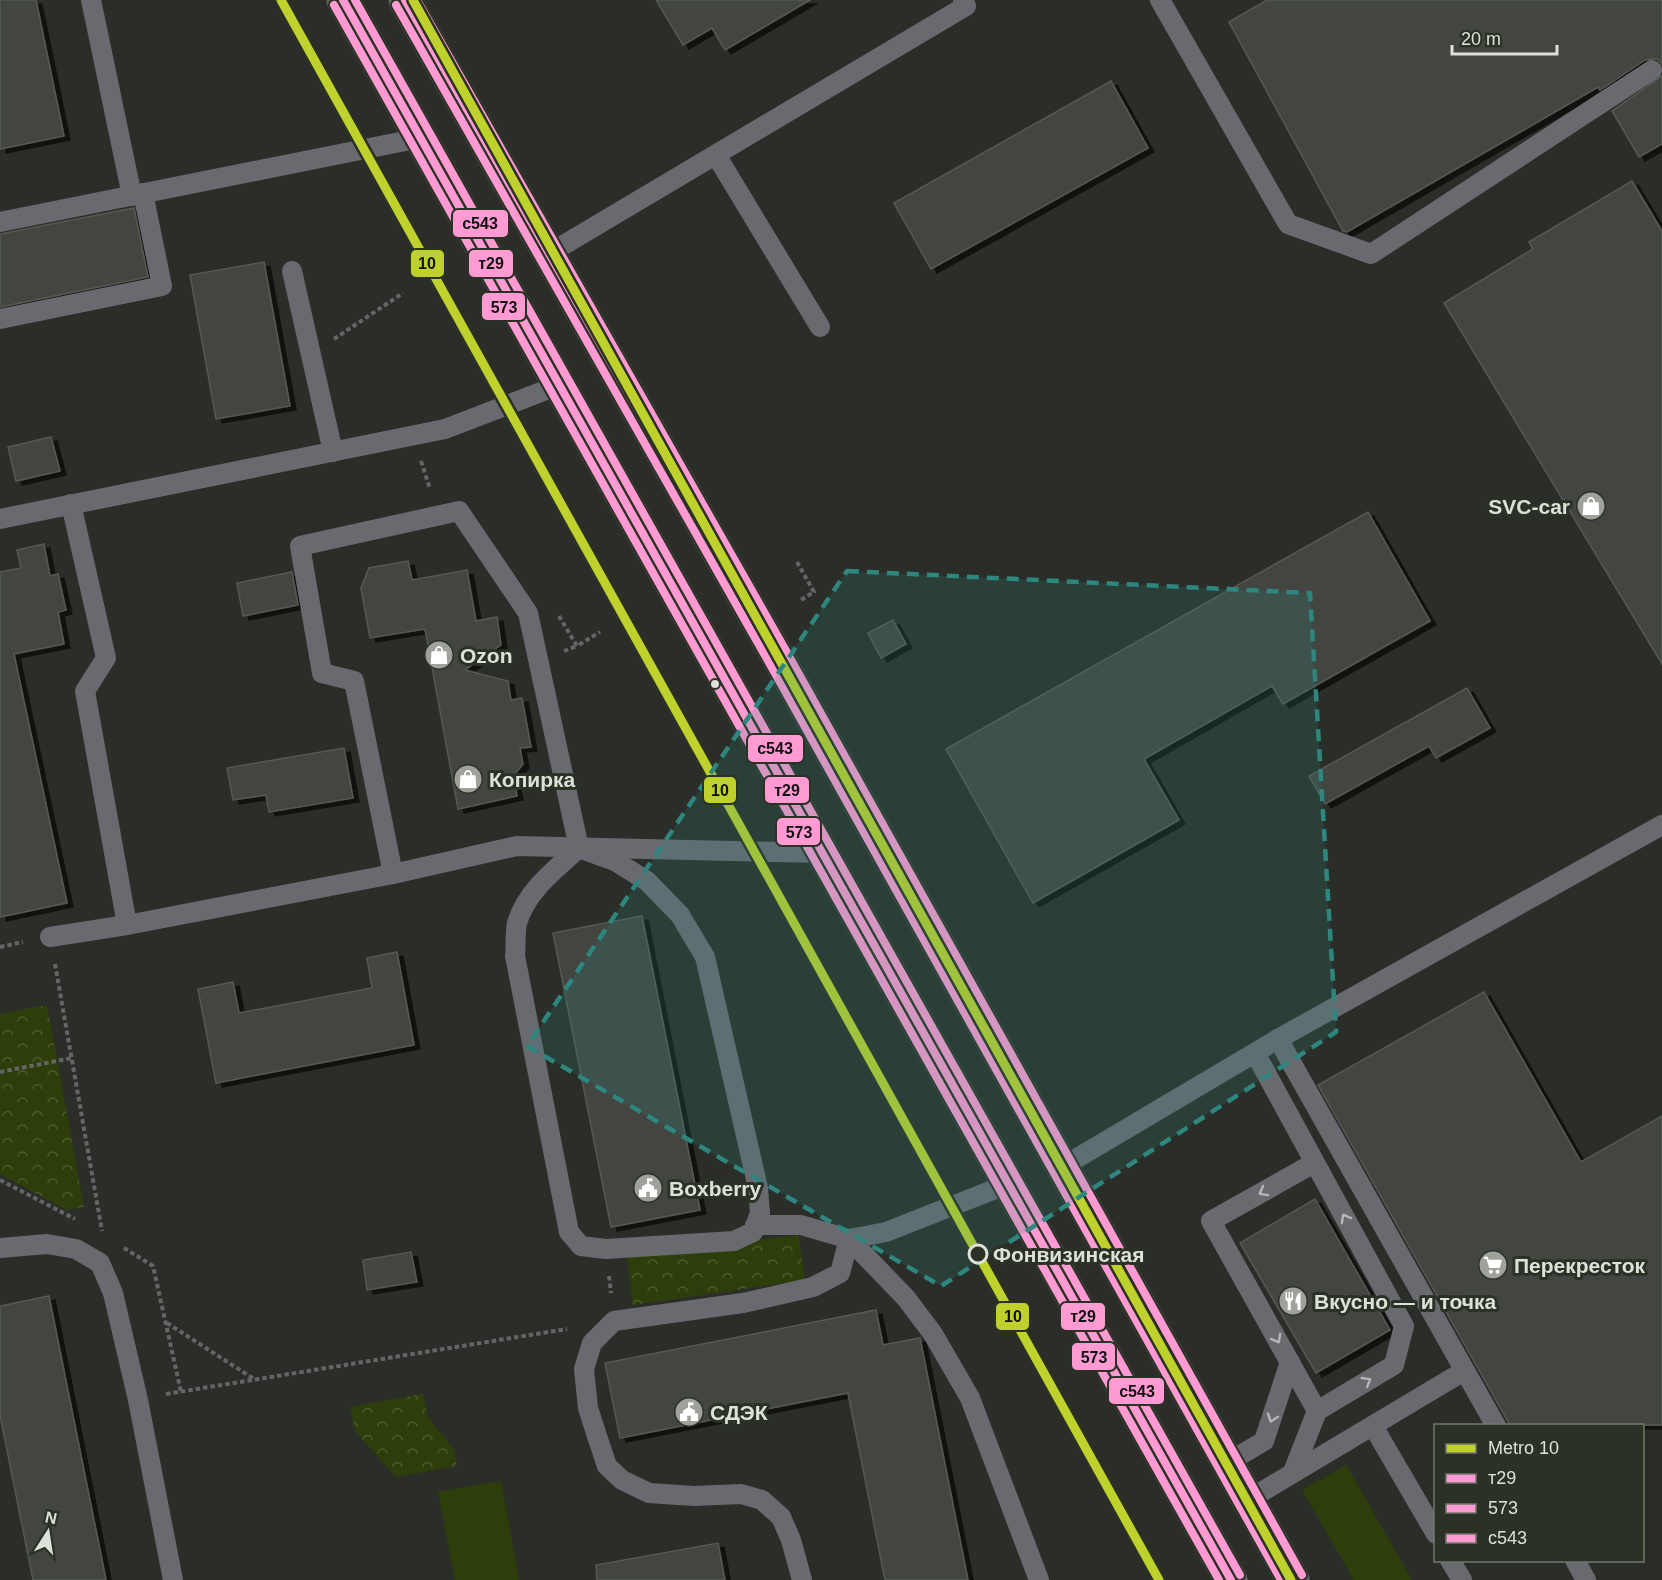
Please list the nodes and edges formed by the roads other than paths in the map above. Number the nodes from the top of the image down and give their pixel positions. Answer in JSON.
{"nodes":[{"id":1,"x":91,"y":0,"type":"edge"},
{"id":2,"x":343,"y":0,"type":"edge"},
{"id":3,"x":405,"y":0,"type":"edge"},
{"id":4,"x":963,"y":0,"type":"edge"},
{"id":5,"x":1160,"y":0,"type":"edge"},
{"id":6,"x":1652,"y":70,"type":"dead end"},
{"id":7,"x":420,"y":138,"type":"junction"},
{"id":8,"x":716,"y":154,"type":"junction"},
{"id":9,"x":137,"y":195,"type":"junction"},
{"id":10,"x":0,"y":222,"type":"edge"},
{"id":11,"x":550,"y":253,"type":"junction"},
{"id":12,"x":292,"y":271,"type":"dead end"},
{"id":13,"x":0,"y":319,"type":"edge"},
{"id":14,"x":820,"y":327,"type":"dead end"},
{"id":15,"x":559,"y":385,"type":"junction"},
{"id":16,"x":333,"y":452,"type":"junction"},
{"id":17,"x":71,"y":504,"type":"junction"},
{"id":18,"x":0,"y":519,"type":"edge"},
{"id":19,"x":1662,"y":825,"type":"edge"},
{"id":20,"x":579,"y":848,"type":"junction"},
{"id":21,"x":822,"y":853,"type":"junction"},
{"id":22,"x":393,"y":874,"type":"junction"},
{"id":23,"x":127,"y":925,"type":"junction"},
{"id":24,"x":50,"y":937,"type":"road end"},
{"id":25,"x":1278,"y":1039,"type":"junction"},
{"id":26,"x":1255,"y":1053,"type":"junction"},
{"id":27,"x":1314,"y":1163,"type":"junction"},
{"id":28,"x":1062,"y":1167,"type":"junction"},
{"id":29,"x":1008,"y":1184,"type":"junction"},
{"id":30,"x":755,"y":1225,"type":"junction"},
{"id":31,"x":849,"y":1239,"type":"junction"},
{"id":32,"x":0,"y":1248,"type":"edge"},
{"id":33,"x":1290,"y":1362,"type":"junction"},
{"id":34,"x":1464,"y":1371,"type":"junction"},
{"id":35,"x":1317,"y":1411,"type":"junction"},
{"id":36,"x":1495,"y":1424,"type":"edge"},
{"id":37,"x":1373,"y":1426,"type":"junction"},
{"id":38,"x":1227,"y":1463,"type":"junction"},
{"id":39,"x":1293,"y":1473,"type":"junction"},
{"id":40,"x":1248,"y":1500,"type":"junction"},
{"id":41,"x":1434,"y":1531,"type":"edge"},
{"id":42,"x":1451,"y":1562,"type":"edge"},
{"id":43,"x":1576,"y":1562,"type":"edge"},
{"id":44,"x":173,"y":1580,"type":"edge"},
{"id":45,"x":802,"y":1580,"type":"edge"},
{"id":46,"x":1039,"y":1580,"type":"edge"},
{"id":47,"x":1231,"y":1580,"type":"edge"},
{"id":48,"x":1293,"y":1580,"type":"edge"},
{"id":49,"x":1462,"y":1580,"type":"edge"},
{"id":50,"x":1586,"y":1580,"type":"edge"}],
"edges":[{"from":1,"to":9,"type":"lane"},
{"from":2,"to":7,"type":"main road"},
{"from":3,"to":11,"type":"main road"},
{"from":4,"to":8,"type":"lane"},
{"from":5,"to":6,"type":"lane"},
{"from":7,"to":9,"type":"lane"},
{"from":7,"to":15,"type":"main road"},
{"from":8,"to":11,"type":"lane"},
{"from":8,"to":14,"type":"lane"},
{"from":9,"to":10,"type":"lane"},
{"from":9,"to":13,"type":"lane"},
{"from":11,"to":28,"type":"main road"},
{"from":12,"to":16,"type":"lane"},
{"from":15,"to":16,"type":"lane"},
{"from":15,"to":21,"type":"main road"},
{"from":16,"to":17,"type":"lane"},
{"from":17,"to":18,"type":"lane"},
{"from":17,"to":23,"type":"lane"},
{"from":19,"to":25,"type":"lane"},
{"from":20,"to":21,"type":"lane"},
{"from":20,"to":22,"type":"lane"},
{"from":20,"to":22,"type":"lane"},
{"from":20,"to":30,"type":"lane"},
{"from":20,"to":30,"type":"lane"},
{"from":21,"to":29,"type":"main road"},
{"from":22,"to":23,"type":"lane"},
{"from":23,"to":24,"type":"lane"},
{"from":25,"to":26,"type":"lane"},
{"from":25,"to":34,"type":"lane"},
{"from":26,"to":27,"type":"lane"},
{"from":26,"to":28,"type":"lane"},
{"from":27,"to":33,"type":"lane","one_way":true},
{"from":35,"to":27,"type":"lane","one_way":true},
{"from":28,"to":38,"type":"main road"},
{"from":29,"to":31,"type":"lane"},
{"from":29,"to":47,"type":"main road"},
{"from":30,"to":31,"type":"lane"},
{"from":31,"to":45,"type":"lane"},
{"from":31,"to":46,"type":"lane"},
{"from":32,"to":44,"type":"lane"},
{"from":33,"to":35,"type":"lane"},
{"from":33,"to":38,"type":"lane","one_way":true},
{"from":34,"to":36,"type":"lane"},
{"from":34,"to":37,"type":"lane"},
{"from":35,"to":39,"type":"lane"},
{"from":37,"to":39,"type":"lane"},
{"from":37,"to":41,"type":"lane"},
{"from":38,"to":40,"type":"main road"},
{"from":39,"to":40,"type":"lane"},
{"from":40,"to":48,"type":"main road"},
{"from":42,"to":49,"type":"lane"},
{"from":43,"to":50,"type":"lane"}]}
